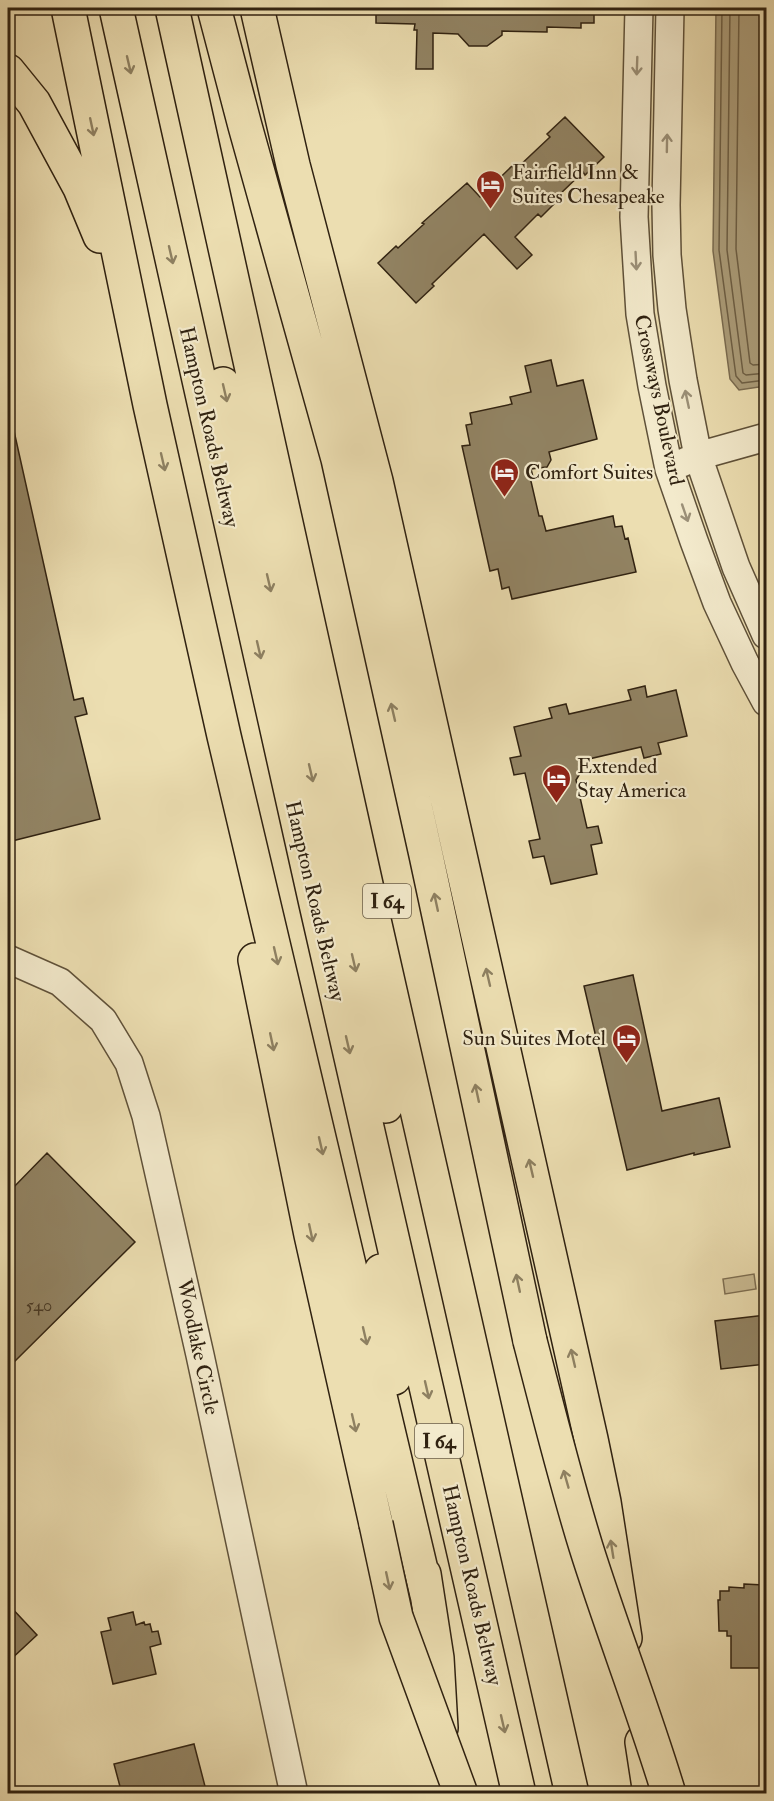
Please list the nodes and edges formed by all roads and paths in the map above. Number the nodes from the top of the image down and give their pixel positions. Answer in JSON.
{"nodes":[{"id":1,"x":68,"y":8,"type":"edge"},
{"id":2,"x":116,"y":8,"type":"edge"},
{"id":3,"x":139,"y":8,"type":"edge"},
{"id":4,"x":172,"y":8,"type":"edge"},
{"id":5,"x":190,"y":8,"type":"edge"},
{"id":6,"x":214,"y":8,"type":"edge"},
{"id":7,"x":257,"y":8,"type":"edge"},
{"id":8,"x":275,"y":8,"type":"edge"},
{"id":9,"x":639,"y":8,"type":"edge"},
{"id":10,"x":670,"y":8,"type":"edge"},
{"id":11,"x":8,"y":71,"type":"edge"},
{"id":12,"x":293,"y":165,"type":"junction"},
{"id":13,"x":150,"y":405,"type":"junction"},
{"id":14,"x":766,"y":437,"type":"edge"},
{"id":15,"x":698,"y":456,"type":"junction"},
{"id":16,"x":669,"y":469,"type":"junction"},
{"id":17,"x":766,"y":635,"type":"edge"},
{"id":18,"x":766,"y":702,"type":"edge"},
{"id":19,"x":224,"y":736,"type":"junction"},
{"id":20,"x":8,"y":959,"type":"edge"},
{"id":21,"x":358,"y":1088,"type":"junction"},
{"id":22,"x":427,"y":1594,"type":"junction"},
{"id":23,"x":294,"y":1794,"type":"edge"},
{"id":24,"x":444,"y":1794,"type":"edge"},
{"id":25,"x":461,"y":1794,"type":"edge"},
{"id":26,"x":519,"y":1794,"type":"edge"},
{"id":27,"x":541,"y":1794,"type":"edge"},
{"id":28,"x":572,"y":1794,"type":"edge"},
{"id":29,"x":588,"y":1794,"type":"edge"},
{"id":30,"x":650,"y":1794,"type":"edge"},
{"id":31,"x":669,"y":1794,"type":"edge"}],
"edges":[{"from":1,"to":13,"type":"highway","one_way":true},
{"from":2,"to":21,"type":"highway","name":"Hampton Roads Beltway","number":"I 64","one_way":true},
{"from":3,"to":27,"type":"highway","one_way":true},
{"from":4,"to":28,"type":"highway"},
{"from":5,"to":29,"type":"highway","number":"I 64"},
{"from":31,"to":6,"type":"highway","one_way":true,"bridge":true},
{"from":7,"to":12,"type":"highway"},
{"from":8,"to":12,"type":"highway"},
{"from":9,"to":16,"type":"street","name":"Crossways Boulevard","one_way":true},
{"from":15,"to":10,"type":"street","name":"Crossways Boulevard","one_way":true},
{"from":11,"to":13,"type":"highway"},
{"from":30,"to":12,"type":"highway","one_way":true},
{"from":13,"to":19,"type":"highway","one_way":true},
{"from":14,"to":15,"type":"street"},
{"from":15,"to":16,"type":"street"},
{"from":15,"to":17,"type":"street","name":"Crossways Boulevard"},
{"from":16,"to":18,"type":"street","name":"Crossways Boulevard","one_way":true},
{"from":19,"to":22,"type":"highway","one_way":true},
{"from":19,"to":25,"type":"highway","one_way":true,"bridge":true},
{"from":20,"to":23,"type":"street","name":"Woodlake Circle"},
{"from":21,"to":22,"type":"highway"},
{"from":21,"to":26,"type":"highway","name":"Hampton Roads Beltway","number":"I 64","one_way":true},
{"from":22,"to":24,"type":"highway"}]}
